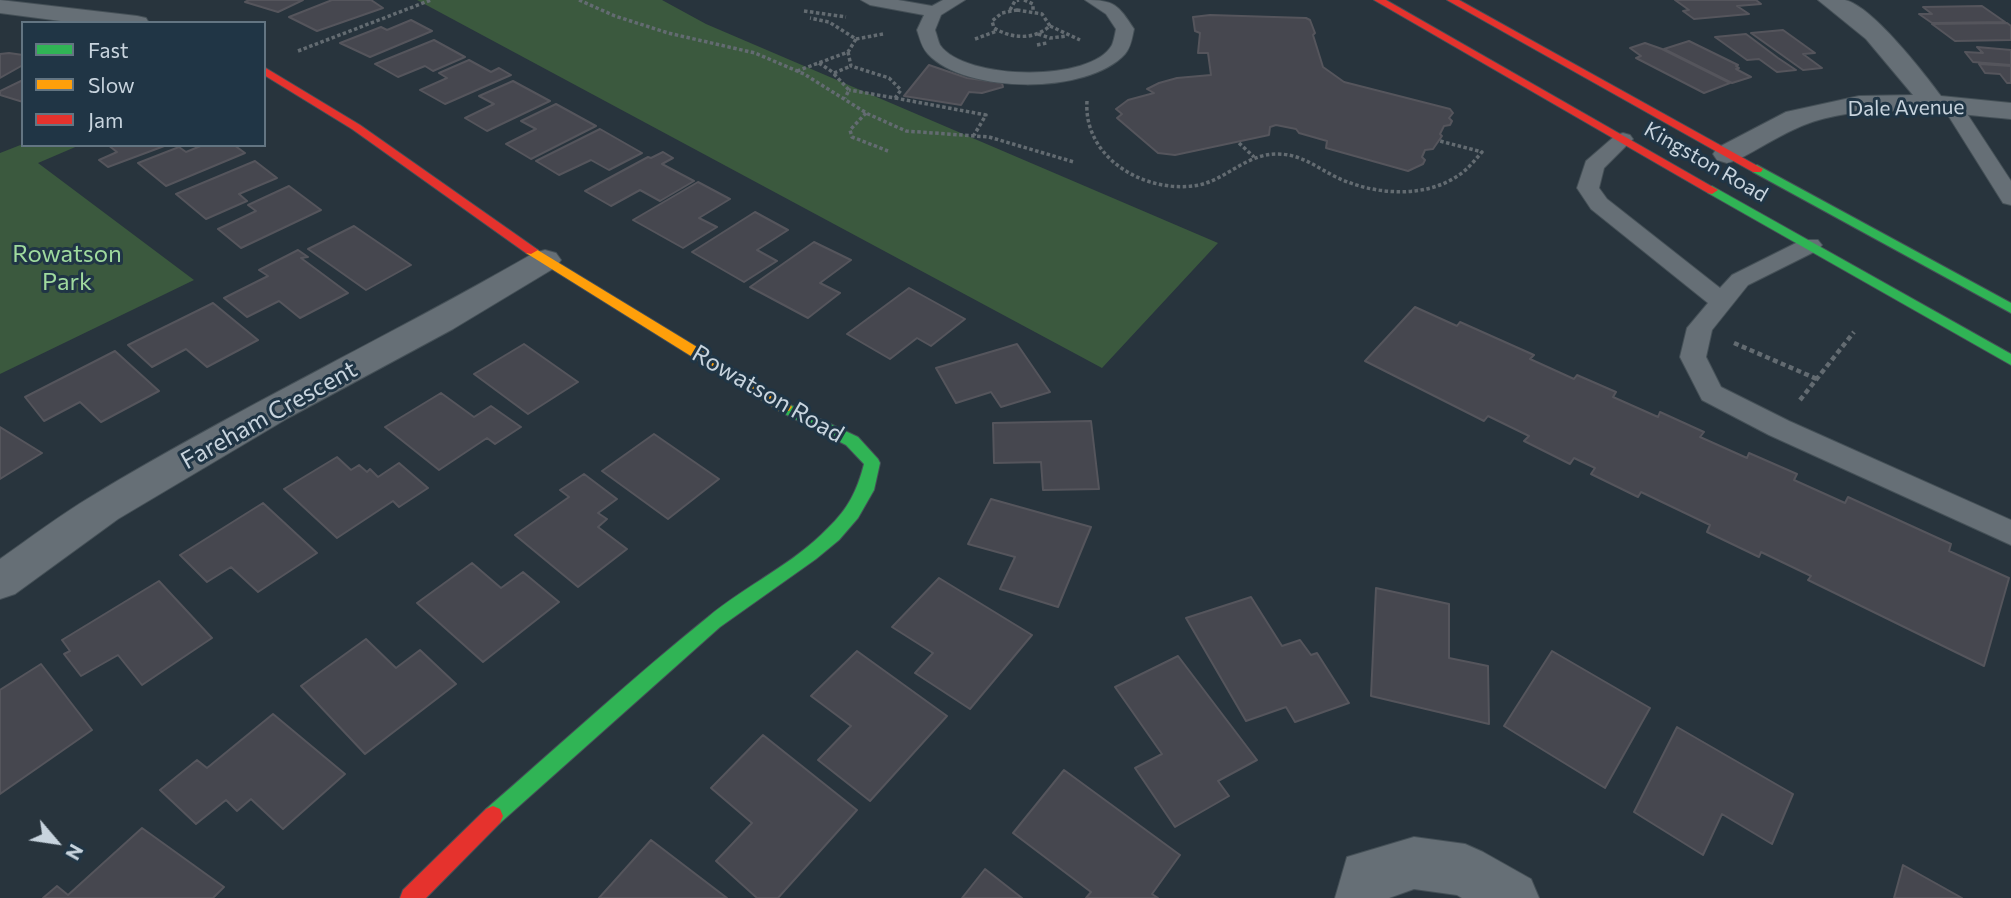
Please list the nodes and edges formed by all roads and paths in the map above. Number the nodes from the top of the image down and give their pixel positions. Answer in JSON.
{"nodes":[{"id":1,"x":431,"y":0,"type":"edge"},
{"id":2,"x":579,"y":0,"type":"edge"},
{"id":3,"x":870,"y":0,"type":"edge"},
{"id":4,"x":956,"y":0,"type":"edge"},
{"id":5,"x":1022,"y":0,"type":"edge"},
{"id":6,"x":1094,"y":0,"type":"edge"},
{"id":7,"x":1379,"y":0,"type":"edge"},
{"id":8,"x":1452,"y":0,"type":"edge"},
{"id":9,"x":1830,"y":0,"type":"edge"},
{"id":10,"x":0,"y":6,"type":"edge"},
{"id":11,"x":1010,"y":10,"type":"junction"},
{"id":12,"x":1033,"y":11,"type":"junction"},
{"id":13,"x":934,"y":12,"type":"junction"},
{"id":14,"x":810,"y":18,"type":"dead end"},
{"id":15,"x":121,"y":21,"type":"edge"},
{"id":16,"x":888,"y":33,"type":"dead end"},
{"id":17,"x":1038,"y":34,"type":"junction"},
{"id":18,"x":1067,"y":36,"type":"dead end"},
{"id":19,"x":856,"y":39,"type":"junction"},
{"id":20,"x":296,"y":51,"type":"dead end"},
{"id":21,"x":848,"y":52,"type":"junction"},
{"id":22,"x":819,"y":63,"type":"junction"},
{"id":23,"x":851,"y":65,"type":"junction"},
{"id":24,"x":1092,"y":68,"type":"junction"},
{"id":25,"x":266,"y":71,"type":"edge"},
{"id":26,"x":796,"y":71,"type":"junction"},
{"id":27,"x":834,"y":73,"type":"junction"},
{"id":28,"x":849,"y":90,"type":"junction"},
{"id":29,"x":845,"y":98,"type":"junction"},
{"id":30,"x":895,"y":98,"type":"junction"},
{"id":31,"x":1942,"y":104,"type":"junction"},
{"id":32,"x":2011,"y":111,"type":"edge"},
{"id":33,"x":866,"y":113,"type":"junction"},
{"id":34,"x":974,"y":135,"type":"junction"},
{"id":35,"x":1623,"y":139,"type":"junction"},
{"id":36,"x":1440,"y":141,"type":"dead end"},
{"id":37,"x":1239,"y":143,"type":"dead end"},
{"id":38,"x":888,"y":151,"type":"dead end"},
{"id":39,"x":1727,"y":154,"type":"junction"},
{"id":40,"x":1254,"y":157,"type":"junction"},
{"id":41,"x":1074,"y":162,"type":"dead end"},
{"id":42,"x":2011,"y":198,"type":"edge"},
{"id":43,"x":1810,"y":245,"type":"junction"},
{"id":44,"x":545,"y":260,"type":"junction"},
{"id":45,"x":1722,"y":302,"type":"junction"},
{"id":46,"x":2011,"y":309,"type":"edge"},
{"id":47,"x":1700,"y":328,"type":"junction"},
{"id":48,"x":1854,"y":332,"type":"dead end"},
{"id":49,"x":1998,"y":352,"type":"edge"},
{"id":50,"x":2011,"y":374,"type":"edge"},
{"id":51,"x":1817,"y":379,"type":"junction"},
{"id":52,"x":1779,"y":428,"type":"junction"},
{"id":53,"x":2011,"y":533,"type":"edge"},
{"id":54,"x":0,"y":582,"type":"edge"},
{"id":55,"x":411,"y":898,"type":"edge"},
{"id":56,"x":1362,"y":898,"type":"edge"},
{"id":57,"x":1512,"y":898,"type":"edge"}],
"edges":[{"from":1,"to":20,"type":"path"},
{"from":2,"to":26,"type":"path"},
{"from":3,"to":13,"type":"lane"},
{"from":4,"to":13,"type":"lane"},
{"from":5,"to":11,"type":"path"},
{"from":5,"to":12,"type":"path"},
{"from":6,"to":24,"type":"lane"},
{"from":7,"to":35,"type":"main road","name":"Kingston Road"},
{"from":8,"to":39,"type":"main road","name":"Kingston Road"},
{"from":9,"to":31,"type":"street"},
{"from":10,"to":15,"type":"street"},
{"from":11,"to":12,"type":"path"},
{"from":11,"to":17,"type":"path"},
{"from":12,"to":17,"type":"path"},
{"from":13,"to":24,"type":"lane"},
{"from":14,"to":19,"type":"path"},
{"from":16,"to":19,"type":"path"},
{"from":17,"to":18,"type":"path"},
{"from":19,"to":21,"type":"path"},
{"from":21,"to":22,"type":"path"},
{"from":21,"to":23,"type":"path"},
{"from":22,"to":26,"type":"path"},
{"from":22,"to":27,"type":"path"},
{"from":23,"to":27,"type":"path"},
{"from":23,"to":30,"type":"path"},
{"from":24,"to":40,"type":"path"},
{"from":25,"to":44,"type":"main road","name":"Rowatson Road"},
{"from":26,"to":29,"type":"path"},
{"from":27,"to":28,"type":"path"},
{"from":28,"to":29,"type":"path"},
{"from":28,"to":30,"type":"path"},
{"from":29,"to":33,"type":"path"},
{"from":30,"to":34,"type":"path"},
{"from":31,"to":32,"type":"street","name":"Dale Avenue"},
{"from":31,"to":39,"type":"street","name":"Dale Avenue"},
{"from":31,"to":42,"type":"lane"},
{"from":33,"to":34,"type":"path"},
{"from":33,"to":38,"type":"path"},
{"from":34,"to":41,"type":"path"},
{"from":35,"to":43,"type":"main road","name":"Kingston Road"},
{"from":35,"to":45,"type":"lane"},
{"from":36,"to":40,"type":"path"},
{"from":37,"to":40,"type":"path"},
{"from":39,"to":46,"type":"main road","name":"Kingston Road"},
{"from":43,"to":45,"type":"lane"},
{"from":43,"to":49,"type":"main road","name":"Kingston Road"},
{"from":44,"to":54,"type":"street","name":"Fareham Crescent"},
{"from":44,"to":55,"type":"main road","name":"Rowatson Road"},
{"from":45,"to":47,"type":"lane"},
{"from":47,"to":51,"type":"path"},
{"from":47,"to":52,"type":"lane"},
{"from":48,"to":51,"type":"path"},
{"from":49,"to":50,"type":"street"},
{"from":51,"to":52,"type":"path"},
{"from":52,"to":53,"type":"lane"},
{"from":56,"to":57,"type":"street"}]}
